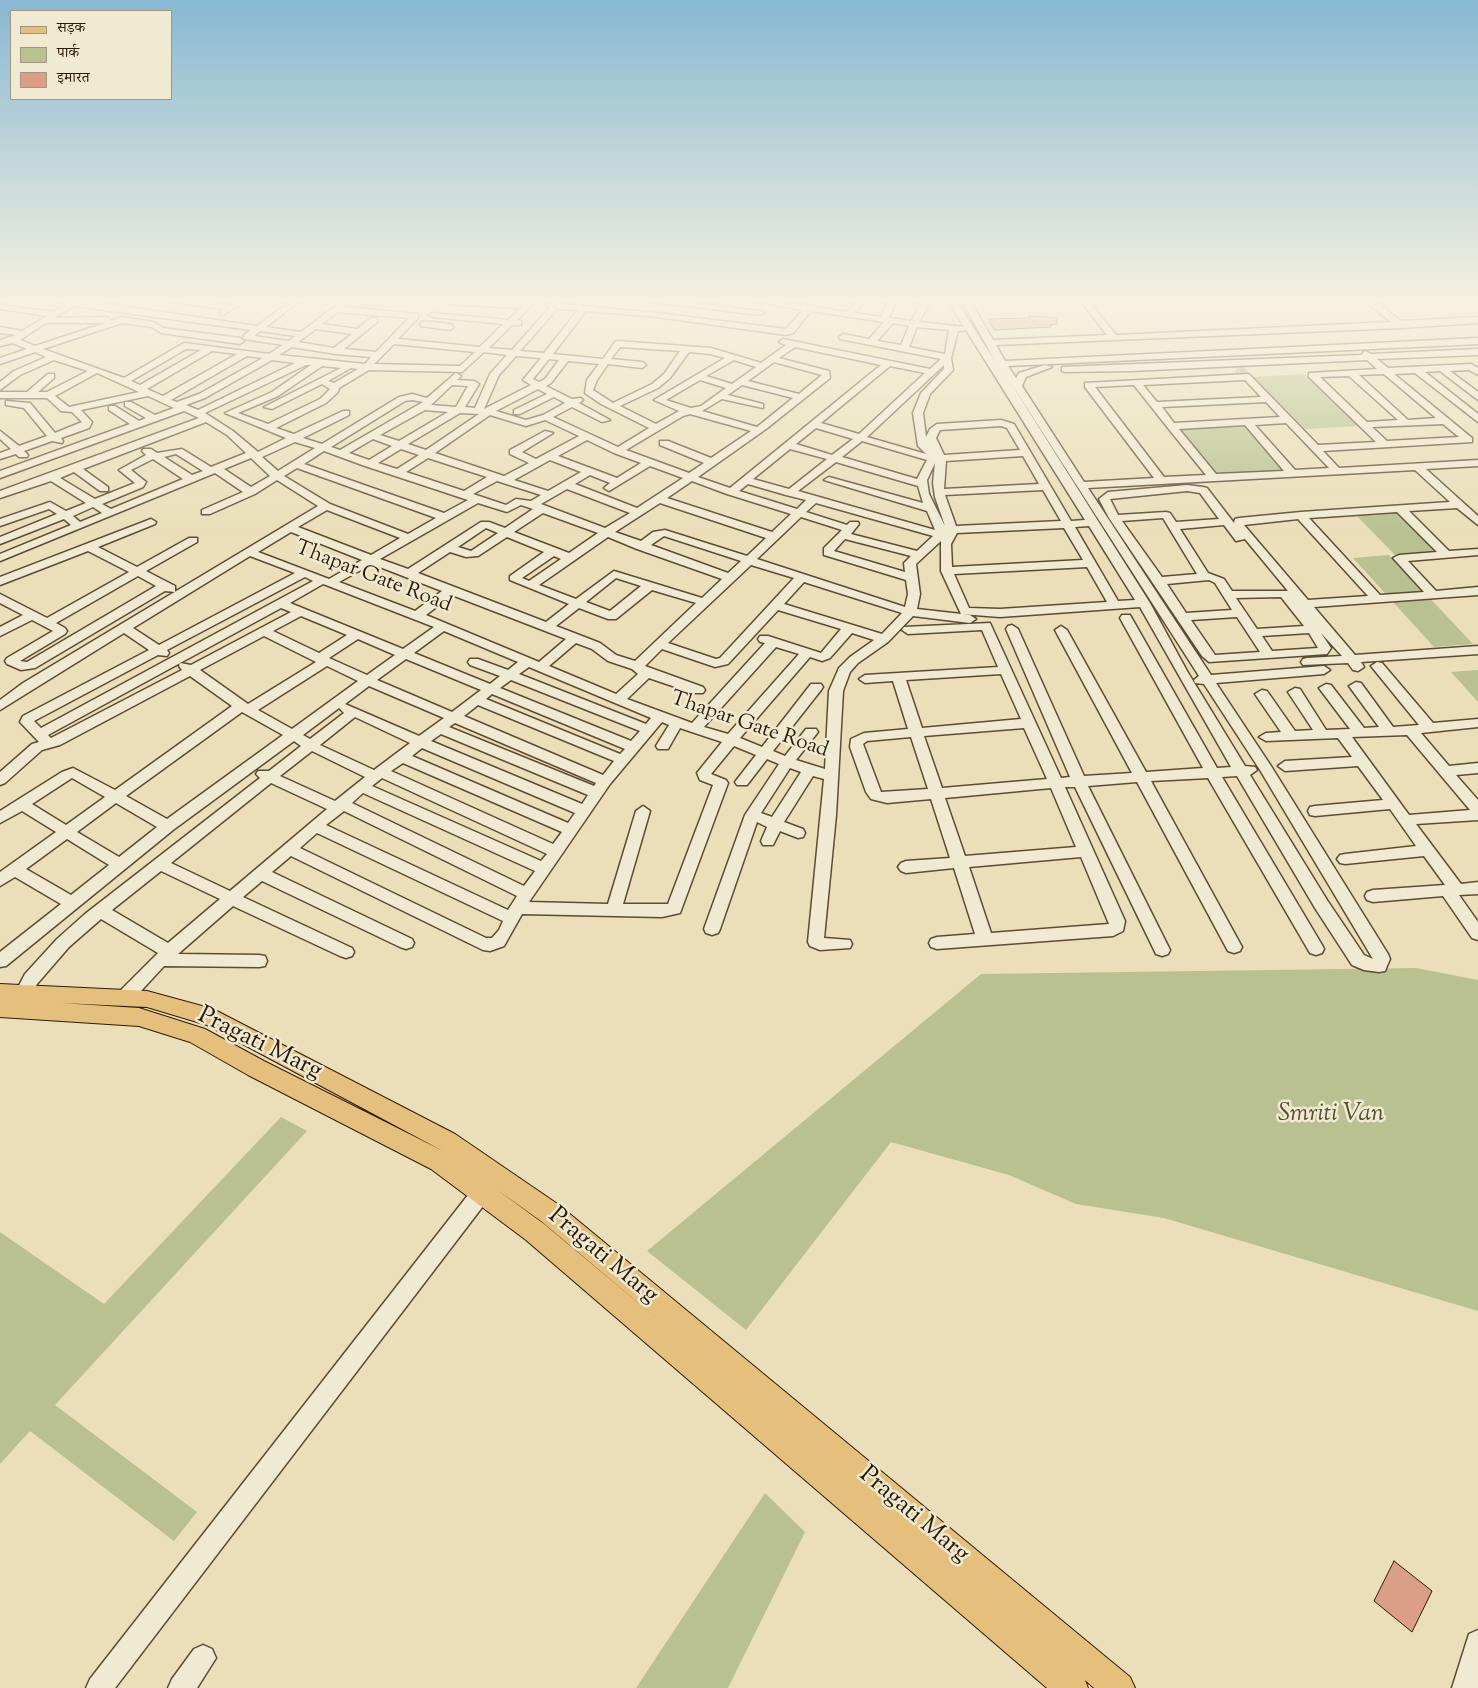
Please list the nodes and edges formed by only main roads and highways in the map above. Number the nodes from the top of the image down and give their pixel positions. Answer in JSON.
{"nodes":[{"id":1,"x":0,"y":992,"type":"edge"},
{"id":2,"x":0,"y":1008,"type":"edge"},
{"id":3,"x":489,"y":1184,"type":"junction"},
{"id":4,"x":1072,"y":1688,"type":"edge"},
{"id":5,"x":1119,"y":1688,"type":"edge"}],
"edges":[{"from":1,"to":3,"type":"main road","name":"Pragati Marg"},
{"from":2,"to":3,"type":"main road","name":"Pragati Marg"},
{"from":3,"to":4,"type":"main road","name":"Pragati Marg"},
{"from":3,"to":5,"type":"main road","name":"Pragati Marg"}]}
